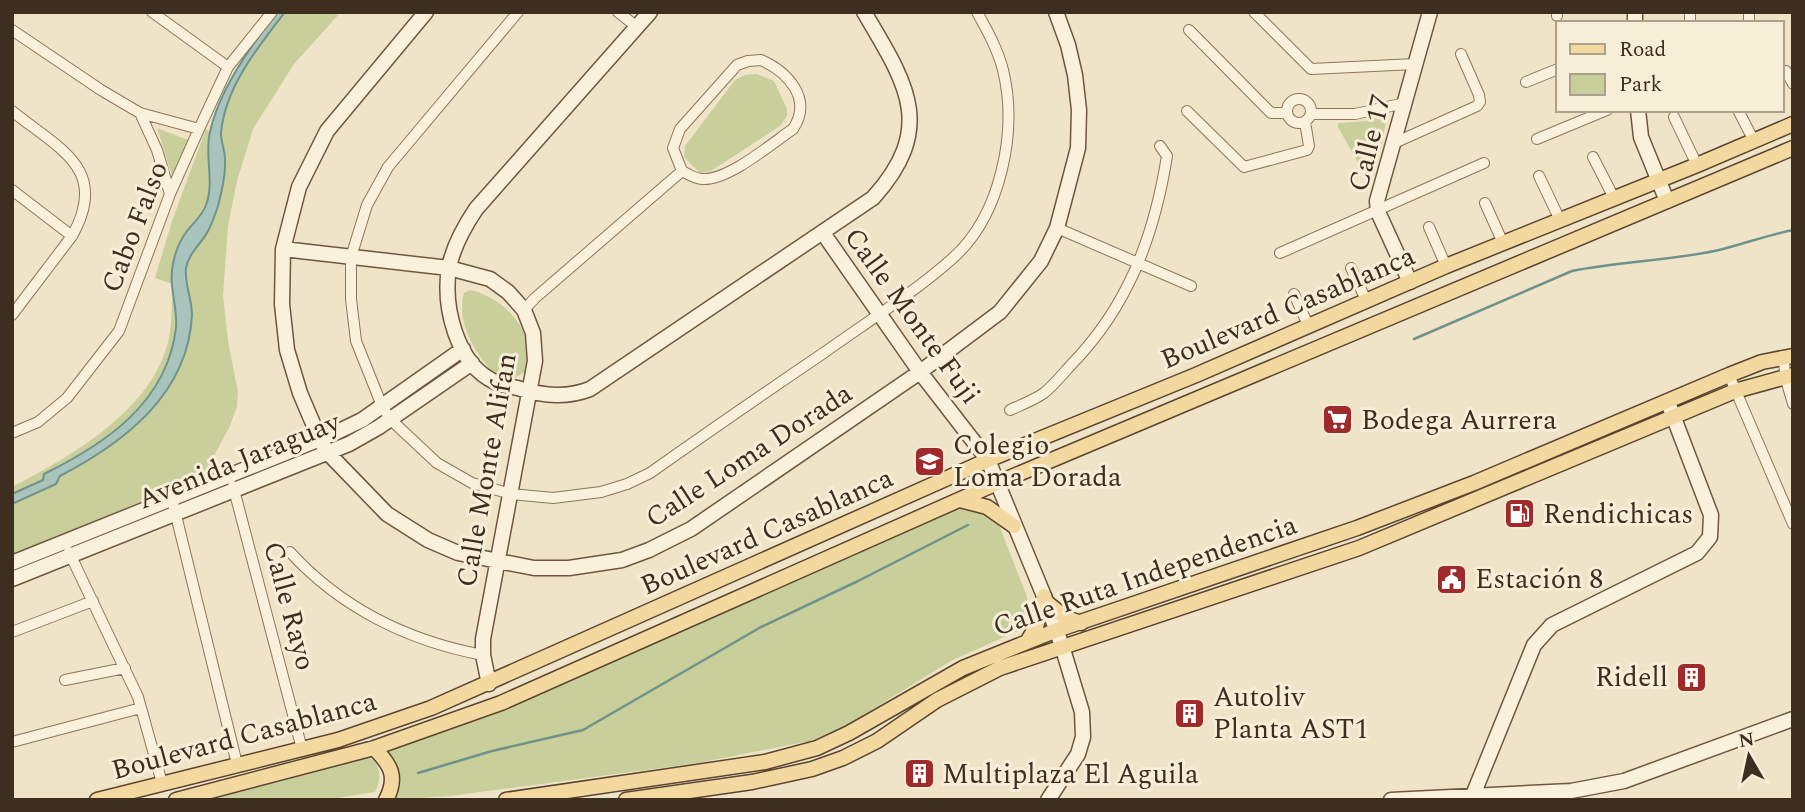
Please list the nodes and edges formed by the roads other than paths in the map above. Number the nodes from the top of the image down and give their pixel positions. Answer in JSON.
{"nodes":[{"id":1,"x":152,"y":12,"type":"edge"},
{"id":2,"x":272,"y":12,"type":"edge"},
{"id":3,"x":426,"y":12,"type":"edge"},
{"id":4,"x":518,"y":12,"type":"edge"},
{"id":5,"x":618,"y":12,"type":"edge"},
{"id":6,"x":649,"y":12,"type":"edge"},
{"id":7,"x":977,"y":12,"type":"edge"},
{"id":8,"x":1056,"y":12,"type":"edge"},
{"id":9,"x":1254,"y":12,"type":"edge"},
{"id":10,"x":1430,"y":12,"type":"edge"},
{"id":11,"x":865,"y":13,"type":"edge"},
{"id":12,"x":637,"y":27,"type":"junction"},
{"id":13,"x":12,"y":30,"type":"edge"},
{"id":14,"x":1189,"y":30,"type":"dead end"},
{"id":15,"x":1461,"y":54,"type":"dead end"},
{"id":16,"x":1415,"y":64,"type":"junction"},
{"id":17,"x":228,"y":67,"type":"junction"},
{"id":18,"x":1556,"y":70,"type":"edge"},
{"id":19,"x":1786,"y":71,"type":"dead end"},
{"id":20,"x":1526,"y":82,"type":"dead end"},
{"id":21,"x":1793,"y":85,"type":"edge"},
{"id":22,"x":1405,"y":103,"type":"junction"},
{"id":23,"x":12,"y":111,"type":"edge"},
{"id":24,"x":1187,"y":111,"type":"dead end"},
{"id":25,"x":1602,"y":112,"type":"edge"},
{"id":26,"x":1638,"y":112,"type":"edge"},
{"id":27,"x":1739,"y":112,"type":"edge"},
{"id":28,"x":140,"y":113,"type":"junction"},
{"id":29,"x":1287,"y":113,"type":"junction"},
{"id":30,"x":1674,"y":117,"type":"dead end"},
{"id":31,"x":1308,"y":118,"type":"junction"},
{"id":32,"x":1793,"y":124,"type":"edge"},
{"id":33,"x":199,"y":129,"type":"junction"},
{"id":34,"x":1537,"y":139,"type":"dead end"},
{"id":35,"x":1754,"y":141,"type":"junction"},
{"id":36,"x":1392,"y":144,"type":"junction"},
{"id":37,"x":1160,"y":146,"type":"dead end"},
{"id":38,"x":1793,"y":148,"type":"edge"},
{"id":39,"x":1593,"y":156,"type":"dead end"},
{"id":40,"x":1484,"y":163,"type":"dead end"},
{"id":41,"x":1697,"y":165,"type":"junction"},
{"id":42,"x":682,"y":171,"type":"junction"},
{"id":43,"x":1539,"y":176,"type":"dead end"},
{"id":44,"x":1658,"y":180,"type":"junction"},
{"id":45,"x":12,"y":190,"type":"edge"},
{"id":46,"x":170,"y":194,"type":"junction"},
{"id":47,"x":1614,"y":198,"type":"junction"},
{"id":48,"x":1667,"y":201,"type":"junction"},
{"id":49,"x":1485,"y":203,"type":"dead end"},
{"id":50,"x":1378,"y":212,"type":"junction"},
{"id":51,"x":1560,"y":220,"type":"junction"},
{"id":52,"x":1429,"y":227,"type":"dead end"},
{"id":53,"x":1057,"y":228,"type":"junction"},
{"id":54,"x":823,"y":233,"type":"junction"},
{"id":55,"x":72,"y":236,"type":"junction"},
{"id":56,"x":1503,"y":243,"type":"junction"},
{"id":57,"x":283,"y":249,"type":"junction"},
{"id":58,"x":1280,"y":253,"type":"dead end"},
{"id":59,"x":351,"y":257,"type":"junction"},
{"id":60,"x":1139,"y":264,"type":"junction"},
{"id":61,"x":1446,"y":266,"type":"junction"},
{"id":62,"x":449,"y":268,"type":"junction"},
{"id":63,"x":1351,"y":268,"type":"dead end"},
{"id":64,"x":1409,"y":282,"type":"junction"},
{"id":65,"x":1191,"y":286,"type":"dead end"},
{"id":66,"x":1294,"y":294,"type":"dead end"},
{"id":67,"x":1366,"y":300,"type":"junction"},
{"id":68,"x":524,"y":310,"type":"junction"},
{"id":69,"x":879,"y":314,"type":"junction"},
{"id":70,"x":12,"y":315,"type":"edge"},
{"id":71,"x":1308,"y":325,"type":"junction"},
{"id":72,"x":463,"y":349,"type":"junction"},
{"id":73,"x":1788,"y":357,"type":"edge"},
{"id":74,"x":472,"y":363,"type":"junction"},
{"id":75,"x":920,"y":372,"type":"junction"},
{"id":76,"x":1729,"y":375,"type":"junction"},
{"id":77,"x":1789,"y":376,"type":"edge"},
{"id":78,"x":1735,"y":391,"type":"junction"},
{"id":79,"x":529,"y":392,"type":"junction"},
{"id":80,"x":1667,"y":400,"type":"junction"},
{"id":81,"x":1793,"y":404,"type":"edge"},
{"id":82,"x":382,"y":406,"type":"junction"},
{"id":83,"x":1010,"y":410,"type":"dead end"},
{"id":84,"x":1674,"y":416,"type":"junction"},
{"id":85,"x":390,"y":419,"type":"junction"},
{"id":86,"x":12,"y":433,"type":"edge"},
{"id":87,"x":320,"y":440,"type":"junction"},
{"id":88,"x":328,"y":453,"type":"junction"},
{"id":89,"x":988,"y":460,"type":"junction"},
{"id":90,"x":229,"y":476,"type":"junction"},
{"id":91,"x":997,"y":483,"type":"junction"},
{"id":92,"x":235,"y":491,"type":"junction"},
{"id":93,"x":511,"y":494,"type":"junction"},
{"id":94,"x":960,"y":500,"type":"junction"},
{"id":95,"x":175,"y":506,"type":"junction"},
{"id":96,"x":1793,"y":524,"type":"edge"},
{"id":97,"x":1014,"y":526,"type":"junction"},
{"id":98,"x":67,"y":549,"type":"junction"},
{"id":99,"x":290,"y":552,"type":"dead end"},
{"id":100,"x":496,"y":562,"type":"junction"},
{"id":101,"x":12,"y":563,"type":"edge"},
{"id":102,"x":12,"y":579,"type":"edge"},
{"id":103,"x":1045,"y":599,"type":"junction"},
{"id":104,"x":93,"y":601,"type":"junction"},
{"id":105,"x":1081,"y":623,"type":"junction"},
{"id":106,"x":1057,"y":631,"type":"junction"},
{"id":107,"x":12,"y":632,"type":"edge"},
{"id":108,"x":1027,"y":642,"type":"junction"},
{"id":109,"x":1062,"y":646,"type":"junction"},
{"id":110,"x":483,"y":654,"type":"junction"},
{"id":111,"x":125,"y":668,"type":"junction"},
{"id":112,"x":65,"y":681,"type":"dead end"},
{"id":113,"x":489,"y":684,"type":"junction"},
{"id":114,"x":141,"y":708,"type":"junction"},
{"id":115,"x":1793,"y":719,"type":"edge"},
{"id":116,"x":12,"y":742,"type":"edge"},
{"id":117,"x":374,"y":748,"type":"junction"},
{"id":118,"x":302,"y":749,"type":"junction"},
{"id":119,"x":237,"y":764,"type":"junction"},
{"id":120,"x":162,"y":783,"type":"junction"},
{"id":121,"x":590,"y":787,"type":"junction"},
{"id":122,"x":1472,"y":798,"type":"edge"},
{"id":123,"x":178,"y":799,"type":"edge"},
{"id":124,"x":97,"y":800,"type":"edge"},
{"id":125,"x":386,"y":800,"type":"edge"},
{"id":126,"x":506,"y":800,"type":"edge"},
{"id":127,"x":551,"y":800,"type":"edge"},
{"id":128,"x":626,"y":800,"type":"edge"},
{"id":129,"x":1048,"y":800,"type":"edge"},
{"id":130,"x":1391,"y":800,"type":"edge"}],
"edges":[{"from":1,"to":17,"type":"street"},
{"from":2,"to":17,"type":"street","name":"Cabo Falso"},
{"from":3,"to":57,"type":"street","name":"Calle Loma Dorada"},
{"from":4,"to":59,"type":"street"},
{"from":5,"to":12,"type":"street"},
{"from":6,"to":12,"type":"street"},
{"from":7,"to":69,"type":"street"},
{"from":8,"to":53,"type":"street","name":"Calle Loma Dorada"},
{"from":9,"to":16,"type":"street"},
{"from":10,"to":16,"type":"street","name":"Calle 17"},
{"from":11,"to":54,"type":"street"},
{"from":12,"to":62,"type":"street"},
{"from":13,"to":28,"type":"street"},
{"from":14,"to":29,"type":"street"},
{"from":15,"to":36,"type":"street"},
{"from":16,"to":22,"type":"street","name":"Calle 17"},
{"from":17,"to":33,"type":"street","name":"Cabo Falso"},
{"from":18,"to":20,"type":"street"},
{"from":19,"to":21,"type":"street"},
{"from":22,"to":31,"type":"street"},
{"from":22,"to":36,"type":"street","name":"Calle 17"},
{"from":23,"to":55,"type":"street"},
{"from":24,"to":31,"type":"street"},
{"from":25,"to":34,"type":"street"},
{"from":26,"to":44,"type":"street"},
{"from":27,"to":35,"type":"street"},
{"from":28,"to":33,"type":"street"},
{"from":28,"to":46,"type":"street"},
{"from":29,"to":31,"type":"street"},
{"from":29,"to":31,"type":"street"},
{"from":30,"to":41,"type":"street"},
{"from":32,"to":35,"type":"main road","name":"Boulevard Casablanca"},
{"from":33,"to":46,"type":"street","name":"Cabo Falso"},
{"from":35,"to":41,"type":"main road","name":"Boulevard Casablanca"},
{"from":36,"to":50,"type":"street","name":"Calle 17"},
{"from":37,"to":60,"type":"street"},
{"from":38,"to":48,"type":"main road","name":"Boulevard Casablanca"},
{"from":39,"to":47,"type":"street"},
{"from":40,"to":50,"type":"street"},
{"from":41,"to":44,"type":"main road","name":"Boulevard Casablanca"},
{"from":42,"to":42,"type":"street"},
{"from":42,"to":68,"type":"street"},
{"from":43,"to":51,"type":"street"},
{"from":44,"to":47,"type":"main road","name":"Boulevard Casablanca"},
{"from":44,"to":48,"type":"street"},
{"from":45,"to":55,"type":"street"},
{"from":46,"to":86,"type":"street","name":"Cabo Falso"},
{"from":47,"to":51,"type":"main road","name":"Boulevard Casablanca"},
{"from":48,"to":91,"type":"main road","name":"Boulevard Casablanca"},
{"from":49,"to":56,"type":"street"},
{"from":50,"to":58,"type":"street"},
{"from":50,"to":64,"type":"street","name":"Calle 17"},
{"from":51,"to":56,"type":"main road","name":"Boulevard Casablanca"},
{"from":52,"to":61,"type":"street"},
{"from":53,"to":60,"type":"street"},
{"from":53,"to":75,"type":"street","name":"Calle Loma Dorada"},
{"from":54,"to":69,"type":"street","name":"Calle Monte Fuji"},
{"from":54,"to":79,"type":"street"},
{"from":55,"to":70,"type":"street"},
{"from":56,"to":61,"type":"main road","name":"Boulevard Casablanca"},
{"from":57,"to":59,"type":"street","name":"Calle Monte Alifan"},
{"from":57,"to":87,"type":"street","name":"Calle Loma Dorada"},
{"from":59,"to":62,"type":"street","name":"Calle Monte Alifan"},
{"from":59,"to":82,"type":"street"},
{"from":60,"to":65,"type":"street"},
{"from":60,"to":83,"type":"street"},
{"from":61,"to":64,"type":"main road","name":"Boulevard Casablanca"},
{"from":62,"to":68,"type":"street","name":"Calle Monte Alifan"},
{"from":62,"to":72,"type":"street"},
{"from":63,"to":67,"type":"street"},
{"from":64,"to":67,"type":"main road","name":"Boulevard Casablanca"},
{"from":66,"to":71,"type":"street"},
{"from":67,"to":71,"type":"main road","name":"Boulevard Casablanca"},
{"from":68,"to":79,"type":"street","name":"Calle Monte Alifan"},
{"from":69,"to":75,"type":"street","name":"Calle Monte Fuji"},
{"from":69,"to":93,"type":"street"},
{"from":71,"to":89,"type":"main road","name":"Boulevard Casablanca"},
{"from":72,"to":74,"type":"street"},
{"from":72,"to":82,"type":"street","name":"Avenida Jaraguay"},
{"from":73,"to":76,"type":"main road","name":"Calle Ruta Independencia"},
{"from":73,"to":77,"type":"street"},
{"from":74,"to":79,"type":"street"},
{"from":74,"to":85,"type":"street","name":"Avenida Jaraguay"},
{"from":75,"to":89,"type":"street","name":"Calle Monte Fuji"},
{"from":75,"to":100,"type":"street","name":"Calle Loma Dorada"},
{"from":76,"to":78,"type":"street"},
{"from":76,"to":80,"type":"main road","name":"Calle Ruta Independencia"},
{"from":77,"to":78,"type":"main road","name":"Calle Ruta Independencia"},
{"from":77,"to":81,"type":"street"},
{"from":78,"to":84,"type":"main road","name":"Calle Ruta Independencia"},
{"from":78,"to":96,"type":"street"},
{"from":79,"to":93,"type":"street","name":"Calle Monte Alifan"},
{"from":80,"to":84,"type":"street"},
{"from":80,"to":105,"type":"main road","name":"Calle Ruta Independencia"},
{"from":82,"to":85,"type":"street"},
{"from":82,"to":87,"type":"street","name":"Avenida Jaraguay"},
{"from":84,"to":109,"type":"main road","name":"Calle Ruta Independencia"},
{"from":84,"to":122,"type":"street"},
{"from":85,"to":88,"type":"street","name":"Avenida Jaraguay"},
{"from":85,"to":93,"type":"street"},
{"from":87,"to":88,"type":"street","name":"Calle Loma Dorada"},
{"from":87,"to":90,"type":"street","name":"Avenida Jaraguay"},
{"from":88,"to":92,"type":"street","name":"Avenida Jaraguay"},
{"from":88,"to":100,"type":"street","name":"Calle Loma Dorada"},
{"from":89,"to":91,"type":"street","name":"Calle Monte Fuji"},
{"from":89,"to":113,"type":"main road","name":"Boulevard Casablanca"},
{"from":90,"to":92,"type":"street","name":"Calle Rayo"},
{"from":90,"to":95,"type":"street","name":"Avenida Jaraguay"},
{"from":91,"to":94,"type":"main road","name":"Boulevard Casablanca"},
{"from":91,"to":97,"type":"street","name":"Calle Monte Fuji"},
{"from":92,"to":95,"type":"street","name":"Avenida Jaraguay"},
{"from":92,"to":118,"type":"street","name":"Calle Rayo"},
{"from":93,"to":100,"type":"street","name":"Calle Monte Alifan"},
{"from":94,"to":97,"type":"main road"},
{"from":94,"to":117,"type":"main road","name":"Boulevard Casablanca"},
{"from":95,"to":98,"type":"street","name":"Avenida Jaraguay"},
{"from":95,"to":119,"type":"street"},
{"from":97,"to":103,"type":"street","name":"Calle Monte Fuji"},
{"from":98,"to":101,"type":"street","name":"Avenida Jaraguay"},
{"from":98,"to":102,"type":"street","name":"Avenida Jaraguay"},
{"from":98,"to":104,"type":"street"},
{"from":99,"to":110,"type":"street"},
{"from":100,"to":110,"type":"street","name":"Calle Monte Alifan"},
{"from":103,"to":105,"type":"main road"},
{"from":103,"to":106,"type":"street","name":"Calle Monte Fuji"},
{"from":103,"to":108,"type":"main road"},
{"from":104,"to":107,"type":"street"},
{"from":104,"to":111,"type":"street"},
{"from":105,"to":106,"type":"main road","name":"Calle Ruta Independencia"},
{"from":106,"to":108,"type":"main road","name":"Calle Ruta Independencia"},
{"from":106,"to":109,"type":"street","name":"Calle Monte Fuji"},
{"from":108,"to":121,"type":"main road","name":"Calle Ruta Independencia"},
{"from":109,"to":128,"type":"main road","name":"Calle Ruta Independencia"},
{"from":109,"to":129,"type":"street","name":"Calle Monte Fuji"},
{"from":110,"to":113,"type":"street","name":"Calle Monte Alifan"},
{"from":111,"to":112,"type":"street"},
{"from":111,"to":114,"type":"street"},
{"from":113,"to":118,"type":"main road","name":"Boulevard Casablanca"},
{"from":114,"to":116,"type":"street"},
{"from":114,"to":120,"type":"street"},
{"from":115,"to":122,"type":"street"},
{"from":117,"to":123,"type":"main road","name":"Boulevard Casablanca"},
{"from":117,"to":125,"type":"main road"},
{"from":118,"to":119,"type":"main road","name":"Boulevard Casablanca"},
{"from":119,"to":120,"type":"main road","name":"Boulevard Casablanca"},
{"from":120,"to":124,"type":"main road","name":"Boulevard Casablanca"},
{"from":121,"to":126,"type":"main road","name":"Calle Ruta Independencia"},
{"from":121,"to":127,"type":"main road"},
{"from":122,"to":130,"type":"street"}]}
